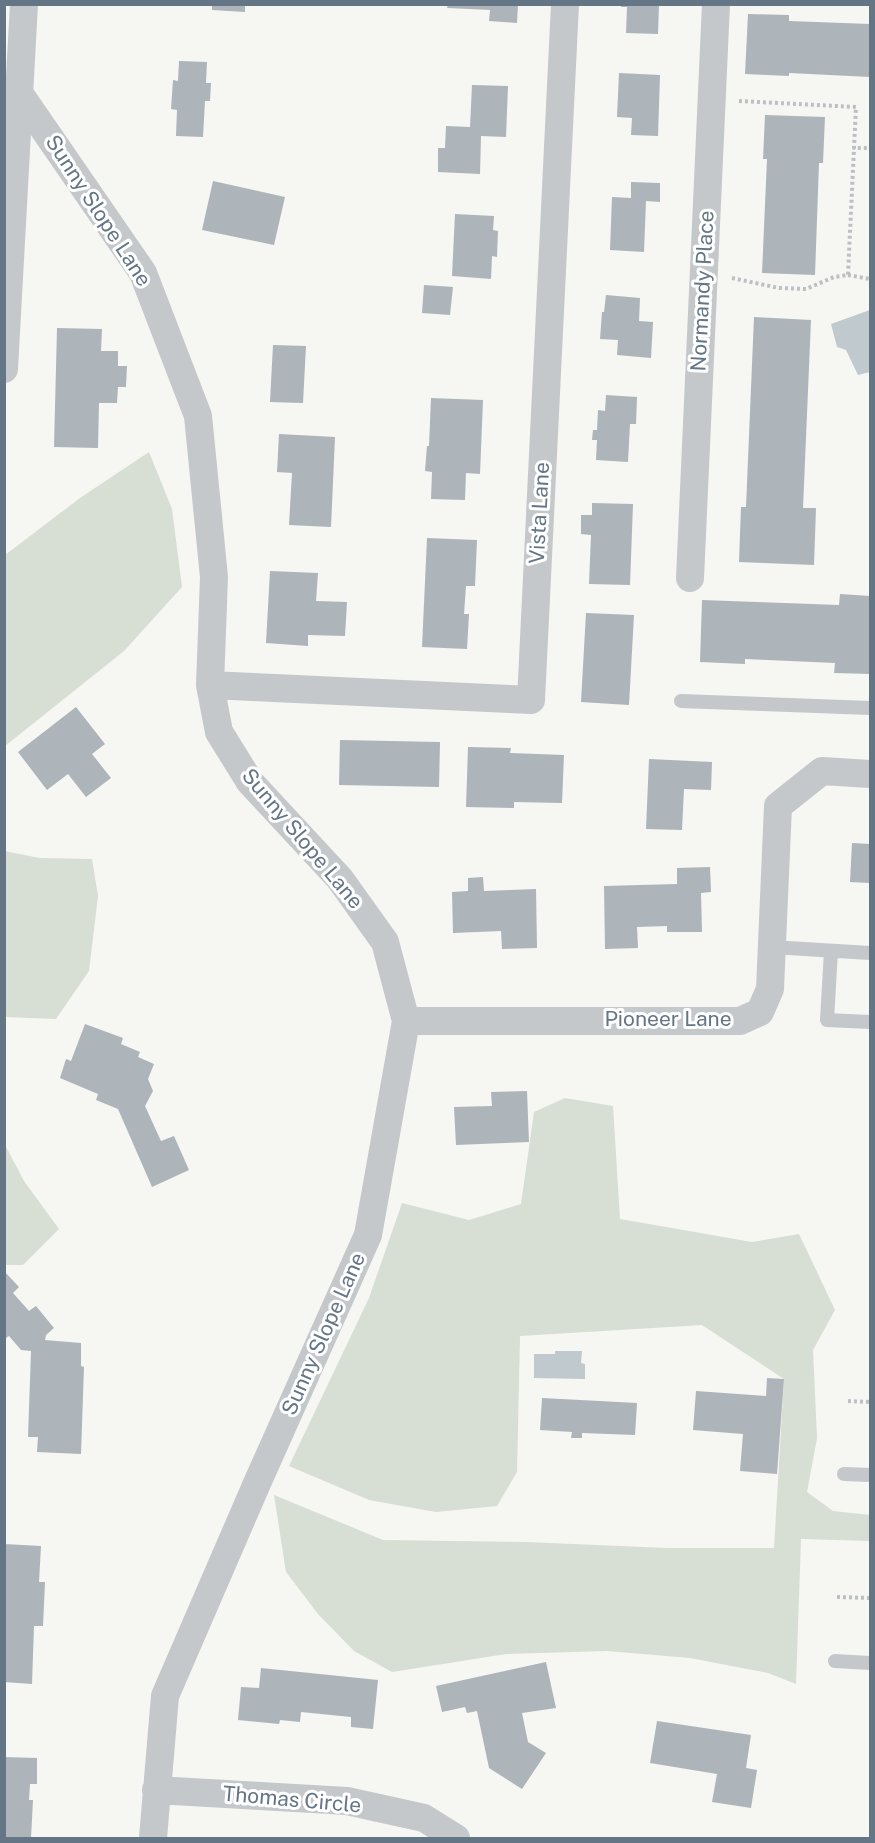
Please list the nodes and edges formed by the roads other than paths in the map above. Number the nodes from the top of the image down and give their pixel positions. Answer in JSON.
{"nodes":[{"id":1,"x":24,"y":4,"type":"edge"},
{"id":2,"x":565,"y":4,"type":"edge"},
{"id":3,"x":716,"y":4,"type":"edge"},
{"id":4,"x":20,"y":93,"type":"junction"},
{"id":5,"x":4,"y":369,"type":"edge"},
{"id":6,"x":690,"y":578,"type":"dead end"},
{"id":7,"x":210,"y":685,"type":"junction"},
{"id":8,"x":681,"y":701,"type":"dead end"},
{"id":9,"x":870,"y":708,"type":"edge"},
{"id":10,"x":870,"y":774,"type":"edge"},
{"id":11,"x":771,"y":947,"type":"junction"},
{"id":12,"x":831,"y":951,"type":"junction"},
{"id":13,"x":870,"y":953,"type":"edge"},
{"id":14,"x":406,"y":1021,"type":"junction"},
{"id":15,"x":870,"y":1022,"type":"edge"},
{"id":16,"x":844,"y":1474,"type":"dead end"},
{"id":17,"x":870,"y":1475,"type":"edge"},
{"id":18,"x":835,"y":1661,"type":"dead end"},
{"id":19,"x":870,"y":1663,"type":"edge"},
{"id":20,"x":156,"y":1790,"type":"junction"},
{"id":21,"x":153,"y":1839,"type":"edge"},
{"id":22,"x":456,"y":1839,"type":"edge"}],
"edges":[{"from":1,"to":4,"type":"street"},
{"from":2,"to":7,"type":"street","name":"Vista Lane"},
{"from":3,"to":6,"type":"street","name":"Normandy Place"},
{"from":4,"to":5,"type":"street"},
{"from":4,"to":7,"type":"street","name":"Sunny Slope Lane"},
{"from":7,"to":14,"type":"street","name":"Sunny Slope Lane"},
{"from":8,"to":9,"type":"lane"},
{"from":10,"to":11,"type":"street","name":"Pioneer Lane"},
{"from":11,"to":12,"type":"lane"},
{"from":11,"to":14,"type":"street","name":"Pioneer Lane"},
{"from":12,"to":13,"type":"lane"},
{"from":12,"to":15,"type":"lane"},
{"from":14,"to":20,"type":"street","name":"Sunny Slope Lane"},
{"from":16,"to":17,"type":"lane"},
{"from":18,"to":19,"type":"lane"},
{"from":20,"to":21,"type":"street","name":"Sunny Slope Lane"},
{"from":20,"to":22,"type":"street","name":"Thomas Circle"}]}
